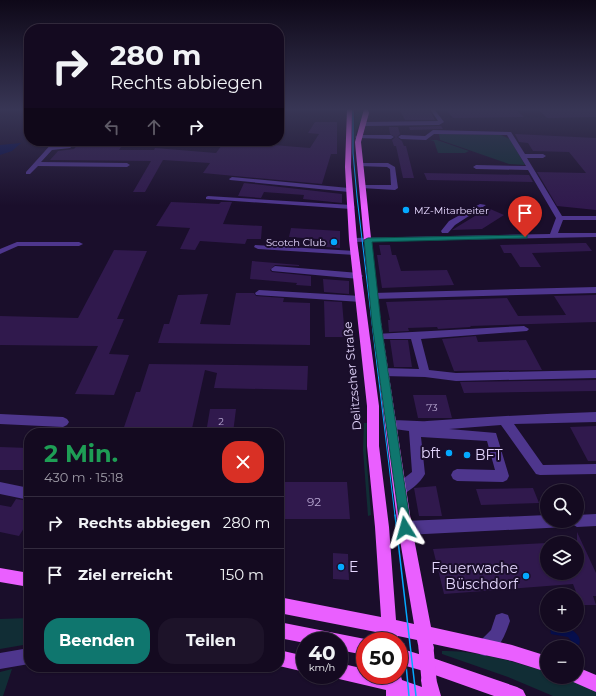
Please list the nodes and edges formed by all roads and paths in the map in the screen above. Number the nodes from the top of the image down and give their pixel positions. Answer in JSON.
{"nodes":[{"id":1,"x":348,"y":141,"type":"edge"},
{"id":2,"x":358,"y":141,"type":"edge"},
{"id":3,"x":515,"y":141,"type":"edge"},
{"id":4,"x":68,"y":146,"type":"edge"},
{"id":5,"x":50,"y":148,"type":"joint"},
{"id":6,"x":524,"y":156,"type":"junction"},
{"id":7,"x":543,"y":156,"type":"dead end"},
{"id":8,"x":36,"y":164,"type":"junction"},
{"id":9,"x":126,"y":164,"type":"dead end"},
{"id":10,"x":360,"y":165,"type":"junction"},
{"id":11,"x":476,"y":167,"type":"dead end"},
{"id":12,"x":531,"y":168,"type":"junction"},
{"id":13,"x":28,"y":173,"type":"dead end"},
{"id":14,"x":232,"y":179,"type":"dead end"},
{"id":15,"x":363,"y":187,"type":"junction"},
{"id":16,"x":349,"y":190,"type":"junction"},
{"id":17,"x":208,"y":198,"type":"dead end"},
{"id":18,"x":482,"y":205,"type":"dead end"},
{"id":19,"x":351,"y":207,"type":"junction"},
{"id":20,"x":560,"y":218,"type":"junction"},
{"id":21,"x":596,"y":218,"type":"edge"},
{"id":22,"x":445,"y":231,"type":"dead end"},
{"id":23,"x":596,"y":235,"type":"edge"},
{"id":24,"x":554,"y":236,"type":"junction"},
{"id":25,"x":353,"y":240,"type":"junction"},
{"id":26,"x":368,"y":240,"type":"junction"},
{"id":27,"x":79,"y":244,"type":"dead end"},
{"id":28,"x":258,"y":246,"type":"dead end"},
{"id":29,"x":0,"y":252,"type":"edge"},
{"id":30,"x":355,"y":253,"type":"junction"},
{"id":31,"x":275,"y":269,"type":"dead end"},
{"id":32,"x":359,"y":276,"type":"junction"},
{"id":33,"x":596,"y":290,"type":"edge"},
{"id":34,"x":259,"y":293,"type":"dead end"},
{"id":35,"x":367,"y":297,"type":"junction"},
{"id":36,"x":524,"y":329,"type":"dead end"},
{"id":37,"x":378,"y":336,"type":"junction"},
{"id":38,"x":415,"y":336,"type":"junction"},
{"id":39,"x":383,"y":372,"type":"junction"},
{"id":40,"x":425,"y":373,"type":"junction"},
{"id":41,"x":596,"y":374,"type":"edge"},
{"id":42,"x":596,"y":418,"type":"edge"},
{"id":43,"x":0,"y":419,"type":"edge"},
{"id":44,"x":504,"y":420,"type":"junction"},
{"id":45,"x":63,"y":422,"type":"dead end"},
{"id":46,"x":390,"y":425,"type":"junction"},
{"id":47,"x":414,"y":430,"type":"junction"},
{"id":48,"x":596,"y":469,"type":"edge"},
{"id":49,"x":457,"y":476,"type":"dead end"},
{"id":50,"x":0,"y":488,"type":"edge"},
{"id":51,"x":400,"y":490,"type":"junction"},
{"id":52,"x":24,"y":493,"type":"edge"},
{"id":53,"x":596,"y":520,"type":"edge"},
{"id":54,"x":584,"y":521,"type":"edge"},
{"id":55,"x":540,"y":522,"type":"edge"},
{"id":56,"x":405,"y":528,"type":"junction"},
{"id":57,"x":0,"y":575,"type":"edge"},
{"id":58,"x":24,"y":579,"type":"edge"},
{"id":59,"x":284,"y":606,"type":"edge"},
{"id":60,"x":502,"y":621,"type":"dead end"},
{"id":61,"x":284,"y":631,"type":"edge"},
{"id":62,"x":375,"y":632,"type":"edge"},
{"id":63,"x":389,"y":632,"type":"edge"},
{"id":64,"x":296,"y":633,"type":"edge"},
{"id":65,"x":408,"y":639,"type":"edge"},
{"id":66,"x":425,"y":641,"type":"junction"},
{"id":67,"x":485,"y":648,"type":"junction"},
{"id":68,"x":24,"y":657,"type":"edge"},
{"id":69,"x":284,"y":659,"type":"edge"},
{"id":70,"x":408,"y":659,"type":"edge"},
{"id":71,"x":0,"y":661,"type":"edge"},
{"id":72,"x":296,"y":662,"type":"edge"},
{"id":73,"x":540,"y":662,"type":"edge"},
{"id":74,"x":348,"y":673,"type":"edge"},
{"id":75,"x":584,"y":678,"type":"edge"},
{"id":76,"x":596,"y":684,"type":"edge"},
{"id":77,"x":394,"y":685,"type":"edge"},
{"id":78,"x":431,"y":688,"type":"edge"},
{"id":79,"x":422,"y":696,"type":"edge"},
{"id":80,"x":517,"y":696,"type":"edge"}],
"edges":[{"from":1,"to":16,"type":"main road","name":"Delitzscher Straße"},
{"from":2,"to":10,"type":"main road","name":"Delitzscher Straße"},
{"from":3,"to":6,"type":"street"},
{"from":4,"to":5,"type":"street"},
{"from":5,"to":8,"type":"street"},
{"from":6,"to":7,"type":"street"},
{"from":6,"to":12,"type":"street"},
{"from":8,"to":9,"type":"street"},
{"from":8,"to":13,"type":"street"},
{"from":10,"to":15,"type":"main road","name":"Delitzscher Straße"},
{"from":10,"to":15,"type":"street"},
{"from":11,"to":12,"type":"street"},
{"from":12,"to":20,"type":"street"},
{"from":14,"to":16,"type":"street"},
{"from":15,"to":26,"type":"main road","name":"Delitzscher Straße"},
{"from":16,"to":19,"type":"main road","name":"Delitzscher Straße"},
{"from":17,"to":19,"type":"street"},
{"from":18,"to":22,"type":"street"},
{"from":19,"to":25,"type":"main road","name":"Delitzscher Straße"},
{"from":20,"to":21,"type":"street"},
{"from":20,"to":24,"type":"street"},
{"from":23,"to":24,"type":"street"},
{"from":24,"to":26,"type":"street"},
{"from":25,"to":26,"type":"street"},
{"from":25,"to":30,"type":"main road","name":"Delitzscher Straße"},
{"from":26,"to":35,"type":"main road","name":"Delitzscher Straße"},
{"from":27,"to":29,"type":"street"},
{"from":28,"to":30,"type":"street"},
{"from":30,"to":32,"type":"main road","name":"Delitzscher Straße"},
{"from":31,"to":32,"type":"street"},
{"from":32,"to":35,"type":"main road","name":"Delitzscher Straße"},
{"from":33,"to":35,"type":"street"},
{"from":34,"to":35,"type":"street"},
{"from":35,"to":37,"type":"main road","name":"Delitzscher Straße"},
{"from":35,"to":63,"type":"main road","name":"Delitzscher Straße"},
{"from":36,"to":38,"type":"street"},
{"from":37,"to":38,"type":"street"},
{"from":37,"to":39,"type":"main road","name":"Delitzscher Straße"},
{"from":38,"to":40,"type":"street"},
{"from":39,"to":40,"type":"street"},
{"from":39,"to":46,"type":"main road","name":"Delitzscher Straße"},
{"from":40,"to":41,"type":"street"},
{"from":42,"to":44,"type":"street"},
{"from":43,"to":45,"type":"street"},
{"from":44,"to":47,"type":"street"},
{"from":44,"to":48,"type":"street"},
{"from":46,"to":47,"type":"street"},
{"from":46,"to":51,"type":"main road","name":"Delitzscher Straße"},
{"from":47,"to":49,"type":"street"},
{"from":47,"to":51,"type":"street"},
{"from":50,"to":52,"type":"street"},
{"from":51,"to":56,"type":"main road","name":"Delitzscher Straße"},
{"from":53,"to":54,"type":"street"},
{"from":55,"to":56,"type":"street"},
{"from":56,"to":66,"type":"main road","name":"Delitzscher Straße"},
{"from":57,"to":58,"type":"main road"},
{"from":59,"to":62,"type":"main road"},
{"from":60,"to":67,"type":"street"},
{"from":61,"to":64,"type":"main road"},
{"from":65,"to":66,"type":"main road"},
{"from":66,"to":67,"type":"main road"},
{"from":66,"to":78,"type":"main road","name":"Delitzscher Straße","bridge":true},
{"from":67,"to":73,"type":"main road"},
{"from":68,"to":71,"type":"street"},
{"from":69,"to":72,"type":"main road"},
{"from":70,"to":80,"type":"main road"},
{"from":74,"to":77,"type":"main road"},
{"from":75,"to":76,"type":"main road"},
{"from":77,"to":79,"type":"main road"}]}
